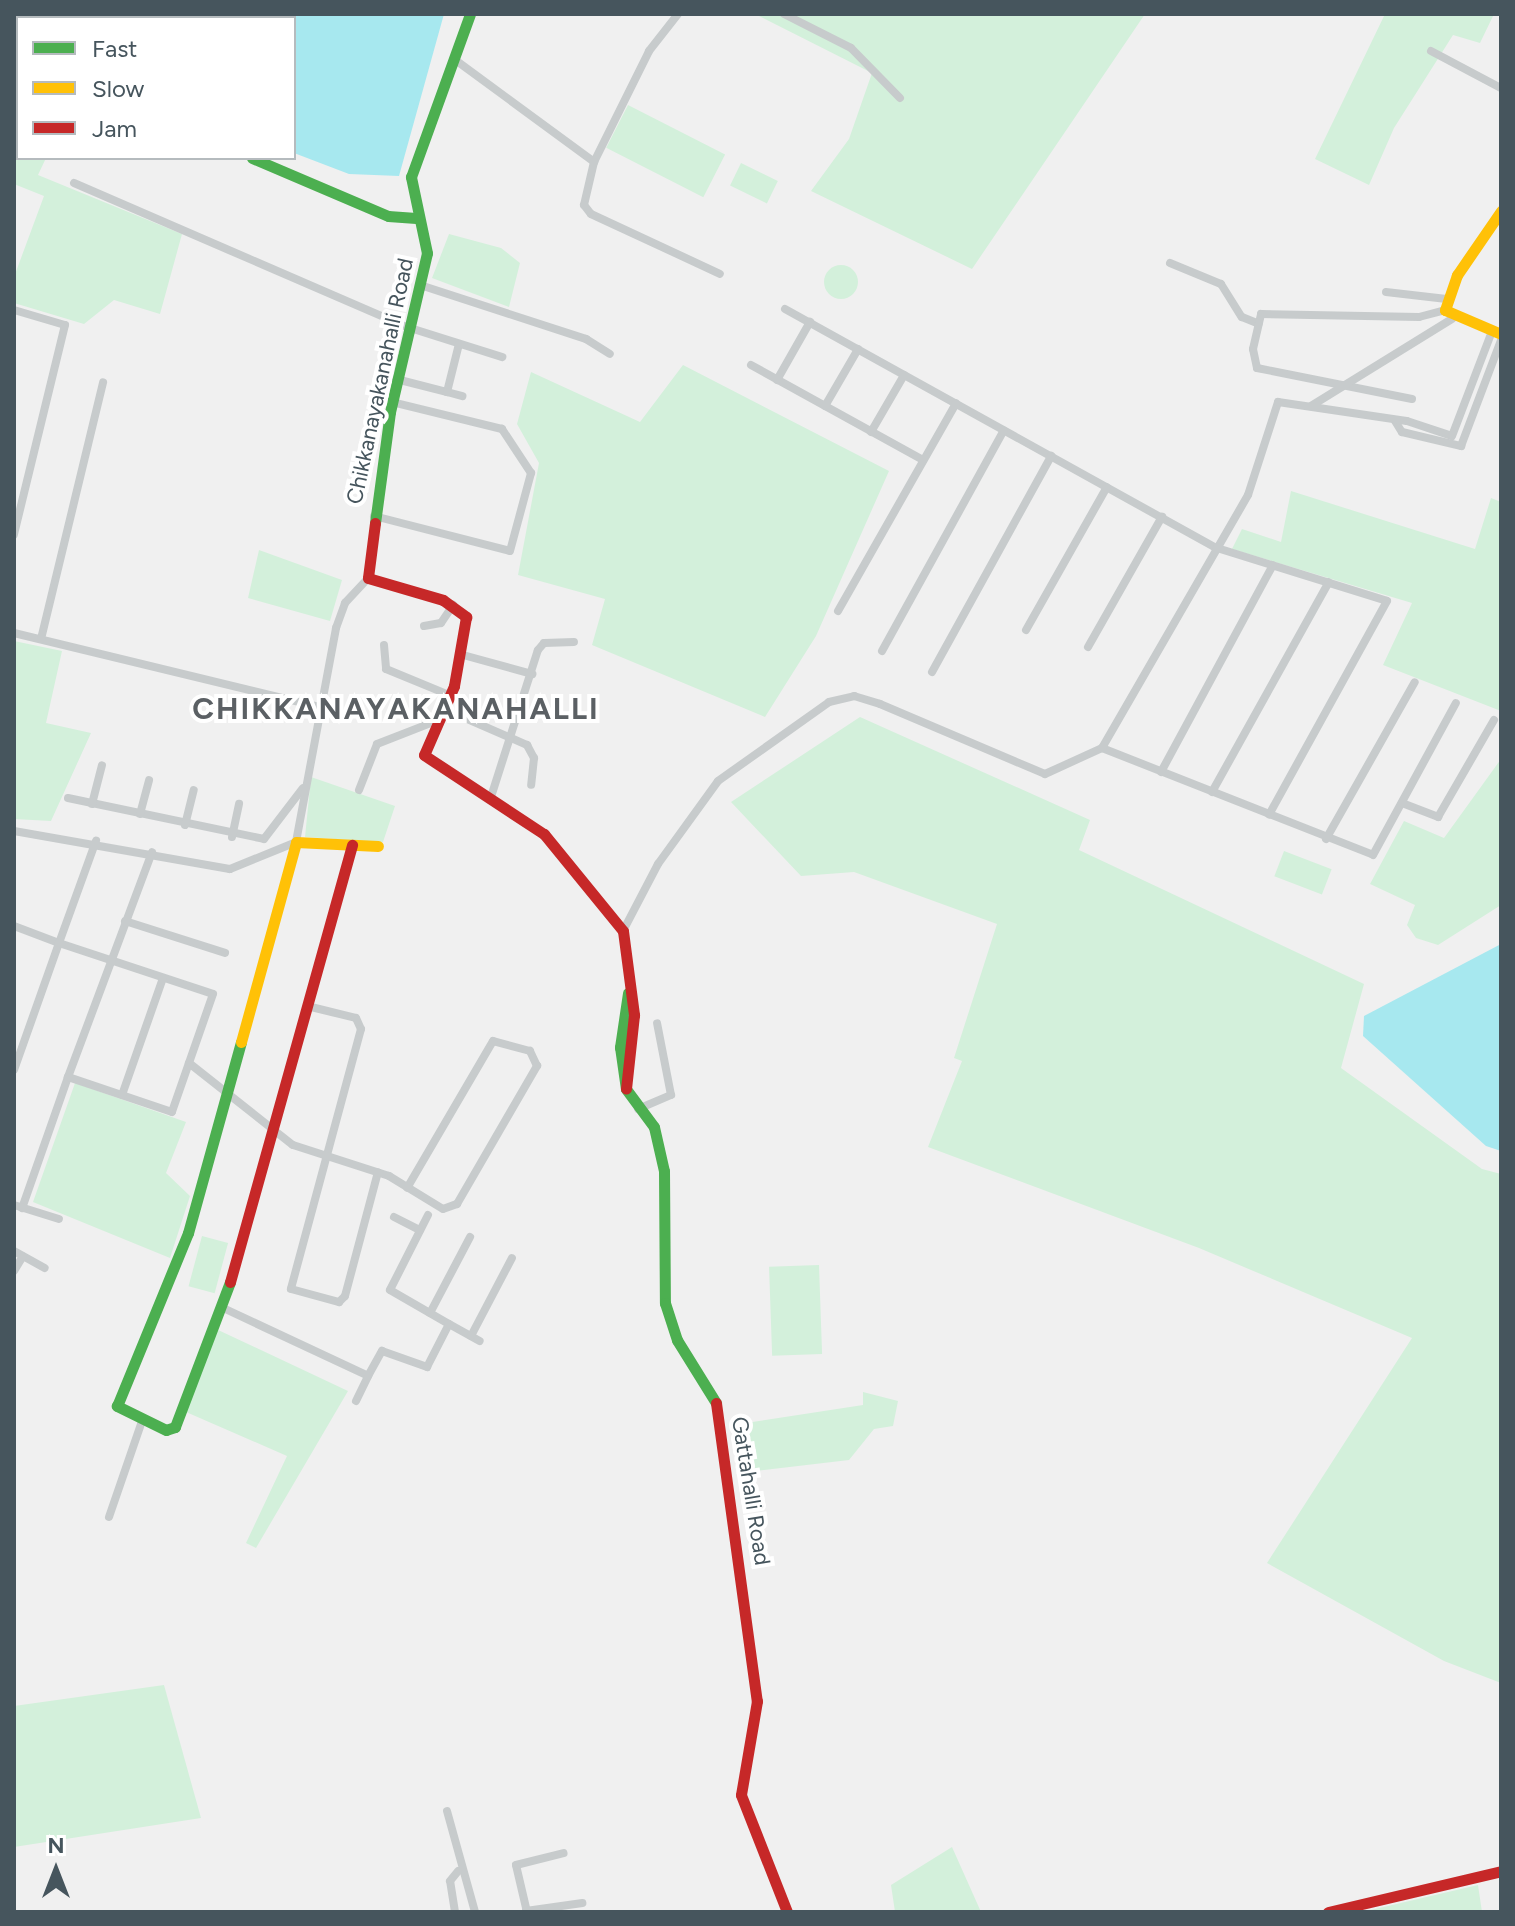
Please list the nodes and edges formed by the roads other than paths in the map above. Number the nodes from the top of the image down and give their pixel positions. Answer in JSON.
{"nodes":[{"id":1,"x":470,"y":14,"type":"edge"},
{"id":2,"x":678,"y":14,"type":"edge"},
{"id":3,"x":784,"y":14,"type":"edge"},
{"id":4,"x":1431,"y":51,"type":"dead end"},
{"id":5,"x":454,"y":59,"type":"junction"},
{"id":6,"x":1501,"y":88,"type":"edge"},
{"id":7,"x":900,"y":98,"type":"dead end"},
{"id":8,"x":257,"y":160,"type":"edge"},
{"id":9,"x":594,"y":162,"type":"junction"},
{"id":10,"x":74,"y":183,"type":"dead end"},
{"id":11,"x":1501,"y":211,"type":"edge"},
{"id":12,"x":416,"y":218,"type":"junction"},
{"id":13,"x":1170,"y":263,"type":"dead end"},
{"id":14,"x":720,"y":274,"type":"dead end"},
{"id":15,"x":420,"y":285,"type":"junction"},
{"id":16,"x":1386,"y":292,"type":"dead end"},
{"id":17,"x":785,"y":309,"type":"dead end"},
{"id":18,"x":1448,"y":309,"type":"junction"},
{"id":19,"x":14,"y":310,"type":"edge"},
{"id":20,"x":810,"y":322,"type":"junction"},
{"id":21,"x":1259,"y":324,"type":"junction"},
{"id":22,"x":407,"y":327,"type":"junction"},
{"id":23,"x":1498,"y":335,"type":"edge"},
{"id":24,"x":459,"y":344,"type":"junction"},
{"id":25,"x":858,"y":349,"type":"junction"},
{"id":26,"x":610,"y":354,"type":"dead end"},
{"id":27,"x":502,"y":357,"type":"dead end"},
{"id":28,"x":751,"y":365,"type":"dead end"},
{"id":29,"x":904,"y":375,"type":"junction"},
{"id":30,"x":396,"y":379,"type":"junction"},
{"id":31,"x":777,"y":380,"type":"junction"},
{"id":32,"x":103,"y":382,"type":"dead end"},
{"id":33,"x":1339,"y":383,"type":"junction"},
{"id":34,"x":447,"y":392,"type":"junction"},
{"id":35,"x":462,"y":396,"type":"dead end"},
{"id":36,"x":1412,"y":399,"type":"dead end"},
{"id":37,"x":392,"y":402,"type":"junction"},
{"id":38,"x":956,"y":403,"type":"junction"},
{"id":39,"x":825,"y":406,"type":"junction"},
{"id":40,"x":1311,"y":406,"type":"junction"},
{"id":41,"x":1004,"y":430,"type":"junction"},
{"id":42,"x":871,"y":432,"type":"junction"},
{"id":43,"x":1051,"y":456,"type":"junction"},
{"id":44,"x":923,"y":460,"type":"junction"},
{"id":45,"x":1107,"y":487,"type":"junction"},
{"id":46,"x":373,"y":516,"type":"junction"},
{"id":47,"x":1162,"y":517,"type":"junction"},
{"id":48,"x":14,"y":535,"type":"edge"},
{"id":49,"x":1217,"y":548,"type":"junction"},
{"id":50,"x":1273,"y":565,"type":"junction"},
{"id":51,"x":368,"y":578,"type":"junction"},
{"id":52,"x":1329,"y":582,"type":"junction"},
{"id":53,"x":453,"y":605,"type":"junction"},
{"id":54,"x":838,"y":611,"type":"dead end"},
{"id":55,"x":424,"y":626,"type":"dead end"},
{"id":56,"x":1026,"y":630,"type":"dead end"},
{"id":57,"x":14,"y":633,"type":"edge"},
{"id":58,"x":41,"y":639,"type":"junction"},
{"id":59,"x":574,"y":642,"type":"dead end"},
{"id":60,"x":384,"y":645,"type":"dead end"},
{"id":61,"x":1088,"y":647,"type":"dead end"},
{"id":62,"x":882,"y":651,"type":"dead end"},
{"id":63,"x":463,"y":655,"type":"junction"},
{"id":64,"x":932,"y":672,"type":"dead end"},
{"id":65,"x":532,"y":674,"type":"junction"},
{"id":66,"x":1415,"y":682,"type":"dead end"},
{"id":67,"x":449,"y":695,"type":"junction"},
{"id":68,"x":1456,"y":703,"type":"dead end"},
{"id":69,"x":320,"y":707,"type":"junction"},
{"id":70,"x":442,"y":708,"type":"junction"},
{"id":71,"x":1494,"y":720,"type":"dead end"},
{"id":72,"x":436,"y":721,"type":"junction"},
{"id":73,"x":513,"y":737,"type":"junction"},
{"id":74,"x":1102,"y":748,"type":"junction"},
{"id":75,"x":102,"y":765,"type":"dead end"},
{"id":76,"x":1161,"y":772,"type":"junction"},
{"id":77,"x":149,"y":780,"type":"dead end"},
{"id":78,"x":531,"y":785,"type":"dead end"},
{"id":79,"x":303,"y":788,"type":"junction"},
{"id":80,"x":194,"y":790,"type":"dead end"},
{"id":81,"x":359,"y":790,"type":"dead end"},
{"id":82,"x":1212,"y":792,"type":"junction"},
{"id":83,"x":68,"y":798,"type":"dead end"},
{"id":84,"x":490,"y":800,"type":"junction"},
{"id":85,"x":1402,"y":803,"type":"junction"},
{"id":86,"x":92,"y":804,"type":"junction"},
{"id":87,"x":239,"y":804,"type":"dead end"},
{"id":88,"x":140,"y":814,"type":"junction"},
{"id":89,"x":1269,"y":815,"type":"junction"},
{"id":90,"x":185,"y":825,"type":"junction"},
{"id":91,"x":14,"y":831,"type":"edge"},
{"id":92,"x":232,"y":837,"type":"junction"},
{"id":93,"x":1326,"y":839,"type":"junction"},
{"id":94,"x":96,"y":841,"type":"junction"},
{"id":95,"x":296,"y":842,"type":"junction"},
{"id":96,"x":352,"y":845,"type":"junction"},
{"id":97,"x":378,"y":846,"type":"dead end"},
{"id":98,"x":152,"y":852,"type":"junction"},
{"id":99,"x":125,"y":921,"type":"junction"},
{"id":100,"x":14,"y":926,"type":"edge"},
{"id":101,"x":623,"y":931,"type":"junction"},
{"id":102,"x":59,"y":943,"type":"junction"},
{"id":103,"x":225,"y":953,"type":"dead end"},
{"id":104,"x":111,"y":960,"type":"junction"},
{"id":105,"x":163,"y":978,"type":"junction"},
{"id":106,"x":307,"y":1006,"type":"junction"},
{"id":107,"x":657,"y":1023,"type":"dead end"},
{"id":108,"x":189,"y":1063,"type":"junction"},
{"id":109,"x":14,"y":1070,"type":"edge"},
{"id":110,"x":68,"y":1077,"type":"junction"},
{"id":111,"x":228,"y":1093,"type":"junction"},
{"id":112,"x":122,"y":1095,"type":"junction"},
{"id":113,"x":638,"y":1109,"type":"junction"},
{"id":114,"x":273,"y":1129,"type":"junction"},
{"id":115,"x":325,"y":1155,"type":"junction"},
{"id":116,"x":378,"y":1172,"type":"junction"},
{"id":117,"x":407,"y":1188,"type":"junction"},
{"id":118,"x":18,"y":1207,"type":"edge"},
{"id":119,"x":428,"y":1215,"type":"dead end"},
{"id":120,"x":394,"y":1217,"type":"dead end"},
{"id":121,"x":59,"y":1219,"type":"dead end"},
{"id":122,"x":420,"y":1230,"type":"junction"},
{"id":123,"x":470,"y":1237,"type":"dead end"},
{"id":124,"x":14,"y":1251,"type":"edge"},
{"id":125,"x":23,"y":1256,"type":"junction"},
{"id":126,"x":512,"y":1258,"type":"dead end"},
{"id":127,"x":45,"y":1268,"type":"dead end"},
{"id":128,"x":14,"y":1271,"type":"edge"},
{"id":129,"x":221,"y":1307,"type":"junction"},
{"id":130,"x":430,"y":1313,"type":"junction"},
{"id":131,"x":449,"y":1324,"type":"junction"},
{"id":132,"x":471,"y":1336,"type":"junction"},
{"id":133,"x":480,"y":1341,"type":"dead end"},
{"id":134,"x":368,"y":1376,"type":"junction"},
{"id":135,"x":356,"y":1401,"type":"dead end"},
{"id":136,"x":142,"y":1421,"type":"junction"},
{"id":137,"x":109,"y":1517,"type":"dead end"},
{"id":138,"x":447,"y":1811,"type":"dead end"},
{"id":139,"x":564,"y":1853,"type":"dead end"},
{"id":140,"x":458,"y":1871,"type":"junction"},
{"id":141,"x":1501,"y":1871,"type":"edge"},
{"id":142,"x":582,"y":1903,"type":"dead end"},
{"id":143,"x":455,"y":1912,"type":"edge"},
{"id":144,"x":475,"y":1912,"type":"edge"},
{"id":145,"x":526,"y":1912,"type":"edge"},
{"id":146,"x":787,"y":1912,"type":"edge"},
{"id":147,"x":1328,"y":1912,"type":"edge"}],
"edges":[{"from":1,"to":5,"type":"main road","name":"Chikkanayakanahalli Road"},
{"from":2,"to":9,"type":"street"},
{"from":3,"to":7,"type":"street"},
{"from":4,"to":6,"type":"street"},
{"from":5,"to":9,"type":"street"},
{"from":5,"to":12,"type":"main road","name":"Chikkanayakanahalli Road"},
{"from":8,"to":12,"type":"main road"},
{"from":9,"to":14,"type":"street"},
{"from":10,"to":22,"type":"street"},
{"from":11,"to":18,"type":"main road"},
{"from":12,"to":15,"type":"main road","name":"Chikkanayakanahalli Road"},
{"from":13,"to":21,"type":"street"},
{"from":15,"to":22,"type":"main road","name":"Chikkanayakanahalli Road"},
{"from":15,"to":26,"type":"street"},
{"from":16,"to":18,"type":"street"},
{"from":17,"to":20,"type":"street"},
{"from":18,"to":21,"type":"street"},
{"from":18,"to":23,"type":"main road"},
{"from":18,"to":33,"type":"street"},
{"from":19,"to":48,"type":"street"},
{"from":20,"to":25,"type":"street"},
{"from":20,"to":31,"type":"street"},
{"from":21,"to":33,"type":"street"},
{"from":22,"to":24,"type":"street"},
{"from":22,"to":30,"type":"main road","name":"Chikkanayakanahalli Road"},
{"from":23,"to":40,"type":"street"},
{"from":24,"to":27,"type":"street"},
{"from":24,"to":34,"type":"street"},
{"from":25,"to":29,"type":"street"},
{"from":25,"to":39,"type":"street"},
{"from":28,"to":31,"type":"street"},
{"from":29,"to":38,"type":"street"},
{"from":29,"to":42,"type":"street"},
{"from":30,"to":34,"type":"street"},
{"from":30,"to":37,"type":"main road","name":"Chikkanayakanahalli Road"},
{"from":31,"to":39,"type":"street"},
{"from":32,"to":58,"type":"street"},
{"from":33,"to":36,"type":"street"},
{"from":33,"to":40,"type":"street"},
{"from":34,"to":35,"type":"street"},
{"from":37,"to":46,"type":"main road","name":"Chikkanayakanahalli Road"},
{"from":37,"to":46,"type":"street"},
{"from":38,"to":41,"type":"street"},
{"from":38,"to":44,"type":"street"},
{"from":39,"to":42,"type":"street"},
{"from":40,"to":49,"type":"street"},
{"from":41,"to":43,"type":"street"},
{"from":41,"to":62,"type":"street"},
{"from":42,"to":44,"type":"street"},
{"from":43,"to":45,"type":"street"},
{"from":43,"to":64,"type":"street"},
{"from":44,"to":54,"type":"street"},
{"from":45,"to":47,"type":"street"},
{"from":45,"to":56,"type":"street"},
{"from":46,"to":51,"type":"main road","name":"Chikkanayakanahalli Road"},
{"from":47,"to":49,"type":"street"},
{"from":47,"to":61,"type":"street"},
{"from":49,"to":50,"type":"street"},
{"from":49,"to":74,"type":"street"},
{"from":50,"to":52,"type":"street"},
{"from":50,"to":76,"type":"street"},
{"from":51,"to":53,"type":"main road"},
{"from":51,"to":69,"type":"street"},
{"from":52,"to":82,"type":"street"},
{"from":52,"to":89,"type":"street"},
{"from":53,"to":55,"type":"street"},
{"from":53,"to":63,"type":"main road"},
{"from":57,"to":58,"type":"street"},
{"from":58,"to":69,"type":"street"},
{"from":59,"to":65,"type":"street"},
{"from":60,"to":67,"type":"street"},
{"from":63,"to":65,"type":"street"},
{"from":63,"to":67,"type":"main road"},
{"from":65,"to":73,"type":"street"},
{"from":66,"to":93,"type":"street"},
{"from":67,"to":70,"type":"main road"},
{"from":68,"to":85,"type":"street"},
{"from":69,"to":79,"type":"street"},
{"from":70,"to":72,"type":"main road"},
{"from":70,"to":73,"type":"street"},
{"from":71,"to":85,"type":"street"},
{"from":72,"to":81,"type":"street"},
{"from":72,"to":84,"type":"main road"},
{"from":73,"to":78,"type":"street"},
{"from":73,"to":84,"type":"street"},
{"from":74,"to":76,"type":"street"},
{"from":74,"to":101,"type":"street"},
{"from":75,"to":86,"type":"street"},
{"from":76,"to":82,"type":"street"},
{"from":77,"to":88,"type":"street"},
{"from":79,"to":92,"type":"street"},
{"from":79,"to":95,"type":"street"},
{"from":80,"to":90,"type":"street"},
{"from":82,"to":89,"type":"street"},
{"from":83,"to":86,"type":"street"},
{"from":84,"to":101,"type":"main road"},
{"from":85,"to":93,"type":"street"},
{"from":86,"to":88,"type":"street"},
{"from":87,"to":92,"type":"street"},
{"from":88,"to":90,"type":"street"},
{"from":89,"to":93,"type":"street"},
{"from":90,"to":92,"type":"street"},
{"from":91,"to":94,"type":"street"},
{"from":94,"to":98,"type":"street"},
{"from":94,"to":102,"type":"street"},
{"from":95,"to":96,"type":"main road"},
{"from":95,"to":98,"type":"street"},
{"from":95,"to":111,"type":"main road"},
{"from":96,"to":97,"type":"main road"},
{"from":96,"to":106,"type":"main road"},
{"from":98,"to":99,"type":"street"},
{"from":99,"to":103,"type":"street"},
{"from":99,"to":104,"type":"street"},
{"from":100,"to":102,"type":"street"},
{"from":101,"to":113,"type":"main road","name":"Gattahalli Road"},
{"from":102,"to":104,"type":"street"},
{"from":102,"to":109,"type":"street"},
{"from":104,"to":105,"type":"street"},
{"from":104,"to":110,"type":"street"},
{"from":105,"to":108,"type":"street"},
{"from":105,"to":112,"type":"street"},
{"from":106,"to":114,"type":"main road"},
{"from":106,"to":115,"type":"street"},
{"from":107,"to":113,"type":"street"},
{"from":108,"to":111,"type":"street"},
{"from":108,"to":112,"type":"street"},
{"from":110,"to":112,"type":"street"},
{"from":110,"to":118,"type":"street"},
{"from":111,"to":114,"type":"street"},
{"from":111,"to":136,"type":"main road"},
{"from":113,"to":146,"type":"main road","name":"Gattahalli Road"},
{"from":114,"to":115,"type":"street"},
{"from":114,"to":129,"type":"main road"},
{"from":115,"to":116,"type":"street"},
{"from":115,"to":116,"type":"street"},
{"from":116,"to":117,"type":"street"},
{"from":117,"to":117,"type":"street"},
{"from":118,"to":121,"type":"street"},
{"from":119,"to":122,"type":"street"},
{"from":120,"to":122,"type":"street"},
{"from":122,"to":130,"type":"street"},
{"from":123,"to":130,"type":"street"},
{"from":124,"to":125,"type":"street"},
{"from":125,"to":127,"type":"street"},
{"from":125,"to":128,"type":"street"},
{"from":126,"to":132,"type":"street"},
{"from":129,"to":134,"type":"street"},
{"from":129,"to":136,"type":"main road"},
{"from":130,"to":131,"type":"street"},
{"from":131,"to":132,"type":"street"},
{"from":131,"to":134,"type":"street"},
{"from":132,"to":133,"type":"street"},
{"from":134,"to":135,"type":"street"},
{"from":136,"to":137,"type":"street"},
{"from":138,"to":140,"type":"street"},
{"from":139,"to":145,"type":"street"},
{"from":140,"to":143,"type":"street"},
{"from":140,"to":144,"type":"street"},
{"from":141,"to":147,"type":"main road"},
{"from":142,"to":145,"type":"street"}]}
